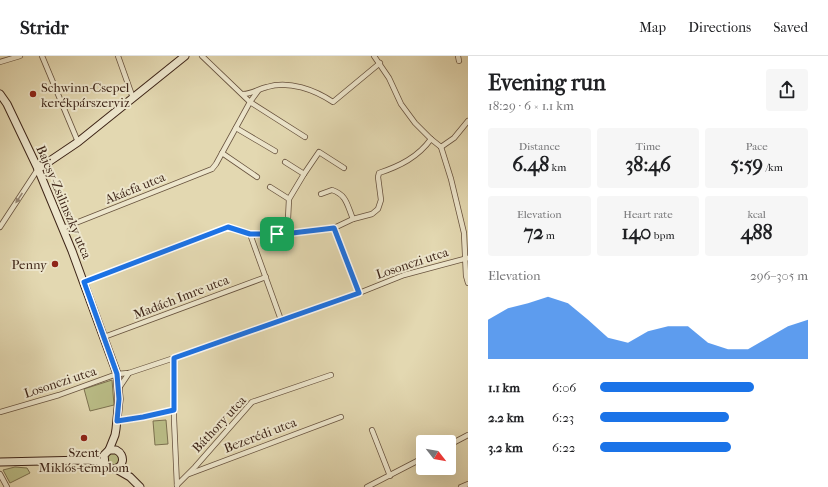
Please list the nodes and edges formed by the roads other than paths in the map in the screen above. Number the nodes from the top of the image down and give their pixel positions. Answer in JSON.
{"nodes":[{"id":1,"x":20,"y":56,"type":"edge"},
{"id":2,"x":42,"y":56,"type":"edge"},
{"id":3,"x":118,"y":56,"type":"edge"},
{"id":4,"x":185,"y":56,"type":"edge"},
{"id":5,"x":202,"y":56,"type":"edge"},
{"id":6,"x":374,"y":56,"type":"edge"},
{"id":7,"x":1,"y":63,"type":"edge"},
{"id":8,"x":380,"y":64,"type":"junction"},
{"id":9,"x":258,"y":91,"type":"junction"},
{"id":10,"x":243,"y":94,"type":"junction"},
{"id":11,"x":1,"y":96,"type":"edge"},
{"id":12,"x":133,"y":98,"type":"junction"},
{"id":13,"x":250,"y":102,"type":"junction"},
{"id":14,"x":468,"y":121,"type":"edge"},
{"id":15,"x":236,"y":128,"type":"junction"},
{"id":16,"x":305,"y":137,"type":"dead end"},
{"id":17,"x":431,"y":139,"type":"junction"},
{"id":18,"x":78,"y":142,"type":"junction"},
{"id":19,"x":441,"y":147,"type":"junction"},
{"id":20,"x":275,"y":151,"type":"dead end"},
{"id":21,"x":222,"y":153,"type":"junction"},
{"id":22,"x":285,"y":162,"type":"dead end"},
{"id":23,"x":344,"y":168,"type":"dead end"},
{"id":24,"x":38,"y":170,"type":"junction"},
{"id":25,"x":304,"y":174,"type":"junction"},
{"id":26,"x":257,"y":177,"type":"dead end"},
{"id":27,"x":270,"y":187,"type":"dead end"},
{"id":28,"x":321,"y":194,"type":"dead end"},
{"id":29,"x":289,"y":199,"type":"junction"},
{"id":30,"x":353,"y":219,"type":"junction"},
{"id":31,"x":0,"y":227,"type":"edge"},
{"id":32,"x":63,"y":228,"type":"junction"},
{"id":33,"x":334,"y":228,"type":"junction"},
{"id":34,"x":250,"y":234,"type":"junction"},
{"id":35,"x":277,"y":234,"type":"junction"},
{"id":36,"x":467,"y":258,"type":"edge"},
{"id":37,"x":266,"y":277,"type":"junction"},
{"id":38,"x":84,"y":282,"type":"junction"},
{"id":39,"x":468,"y":283,"type":"edge"},
{"id":40,"x":359,"y":293,"type":"junction"},
{"id":41,"x":281,"y":320,"type":"junction"},
{"id":42,"x":104,"y":337,"type":"junction"},
{"id":43,"x":174,"y":358,"type":"junction"},
{"id":44,"x":129,"y":373,"type":"junction"},
{"id":45,"x":331,"y":375,"type":"dead end"},
{"id":46,"x":114,"y":376,"type":"junction"},
{"id":47,"x":119,"y":388,"type":"junction"},
{"id":48,"x":174,"y":410,"type":"junction"},
{"id":49,"x":0,"y":412,"type":"edge"},
{"id":50,"x":341,"y":416,"type":"dead end"},
{"id":51,"x":117,"y":421,"type":"junction"},
{"id":52,"x":372,"y":430,"type":"dead end"},
{"id":53,"x":468,"y":435,"type":"edge"},
{"id":54,"x":456,"y":441,"type":"edge"},
{"id":55,"x":110,"y":452,"type":"junction"},
{"id":56,"x":86,"y":460,"type":"junction"},
{"id":57,"x":0,"y":462,"type":"edge"},
{"id":58,"x":416,"y":462,"type":"edge"},
{"id":59,"x":122,"y":463,"type":"junction"},
{"id":60,"x":105,"y":464,"type":"junction"},
{"id":61,"x":116,"y":469,"type":"junction"},
{"id":62,"x":0,"y":474,"type":"edge"},
{"id":63,"x":187,"y":475,"type":"junction"},
{"id":64,"x":390,"y":476,"type":"junction"},
{"id":65,"x":468,"y":484,"type":"edge"},
{"id":66,"x":138,"y":485,"type":"edge"},
{"id":67,"x":177,"y":486,"type":"edge"},
{"id":68,"x":7,"y":487,"type":"edge"},
{"id":69,"x":368,"y":487,"type":"edge"},
{"id":70,"x":461,"y":487,"type":"edge"}],
"edges":[{"from":1,"to":7,"type":"street"},
{"from":2,"to":18,"type":"street"},
{"from":3,"to":12,"type":"street"},
{"from":4,"to":12,"type":"street"},
{"from":5,"to":10,"type":"street"},
{"from":6,"to":8,"type":"street"},
{"from":8,"to":9,"type":"street"},
{"from":8,"to":17,"type":"street"},
{"from":9,"to":10,"type":"street"},
{"from":9,"to":13,"type":"street"},
{"from":10,"to":13,"type":"street"},
{"from":11,"to":24,"type":"street","name":"Bajcsy-Zsilinszky utca"},
{"from":12,"to":18,"type":"street"},
{"from":13,"to":15,"type":"street"},
{"from":13,"to":16,"type":"street"},
{"from":14,"to":19,"type":"street"},
{"from":15,"to":20,"type":"street"},
{"from":15,"to":21,"type":"street"},
{"from":17,"to":19,"type":"street"},
{"from":17,"to":30,"type":"street"},
{"from":18,"to":24,"type":"street"},
{"from":19,"to":36,"type":"street"},
{"from":21,"to":26,"type":"street"},
{"from":21,"to":32,"type":"street","name":"Akácfa utca"},
{"from":22,"to":25,"type":"street"},
{"from":23,"to":25,"type":"street"},
{"from":24,"to":31,"type":"street","one_way":true},
{"from":24,"to":32,"type":"street","name":"Bajcsy-Zsilinszky utca"},
{"from":25,"to":29,"type":"street"},
{"from":27,"to":29,"type":"street"},
{"from":28,"to":30,"type":"street"},
{"from":29,"to":35,"type":"street"},
{"from":30,"to":33,"type":"street"},
{"from":32,"to":38,"type":"street","name":"Bajcsy-Zsilinszky utca"},
{"from":33,"to":35,"type":"street"},
{"from":33,"to":40,"type":"street"},
{"from":34,"to":35,"type":"street"},
{"from":34,"to":37,"type":"street"},
{"from":34,"to":38,"type":"street"},
{"from":36,"to":39,"type":"street"},
{"from":36,"to":40,"type":"street","name":"Losonczi utca"},
{"from":37,"to":41,"type":"street"},
{"from":37,"to":42,"type":"street","name":"Madách Imre utca"},
{"from":38,"to":42,"type":"street","name":"Bajcsy-Zsilinszky utca"},
{"from":40,"to":41,"type":"street","name":"Losonczi utca"},
{"from":41,"to":43,"type":"street","name":"Losonczi utca"},
{"from":42,"to":46,"type":"street","name":"Bajcsy-Zsilinszky utca"},
{"from":43,"to":44,"type":"street","name":"Losonczi utca"},
{"from":43,"to":48,"type":"street"},
{"from":44,"to":46,"type":"street","name":"Losonczi utca"},
{"from":44,"to":47,"type":"street"},
{"from":45,"to":63,"type":"street","name":"Báthory utca"},
{"from":46,"to":47,"type":"street","name":"Bajcsy-Zsilinszky utca"},
{"from":46,"to":49,"type":"street","name":"Losonczi utca"},
{"from":47,"to":51,"type":"street","name":"Bajcsy-Zsilinszky utca"},
{"from":48,"to":51,"type":"street"},
{"from":48,"to":67,"type":"street"},
{"from":50,"to":63,"type":"street","name":"Bezerédi utca"},
{"from":51,"to":55,"type":"street","name":"Bajcsy-Zsilinszky utca"},
{"from":52,"to":64,"type":"street"},
{"from":53,"to":54,"type":"street"},
{"from":55,"to":56,"type":"street"},
{"from":55,"to":59,"type":"street"},
{"from":55,"to":60,"type":"street"},
{"from":56,"to":57,"type":"street"},
{"from":56,"to":60,"type":"street"},
{"from":58,"to":64,"type":"street"},
{"from":59,"to":61,"type":"street"},
{"from":59,"to":66,"type":"street"},
{"from":60,"to":61,"type":"street"},
{"from":61,"to":66,"type":"street"},
{"from":62,"to":68,"type":"street"},
{"from":63,"to":67,"type":"street","name":"Báthory utca"},
{"from":64,"to":69,"type":"street"},
{"from":65,"to":70,"type":"street"}]}
